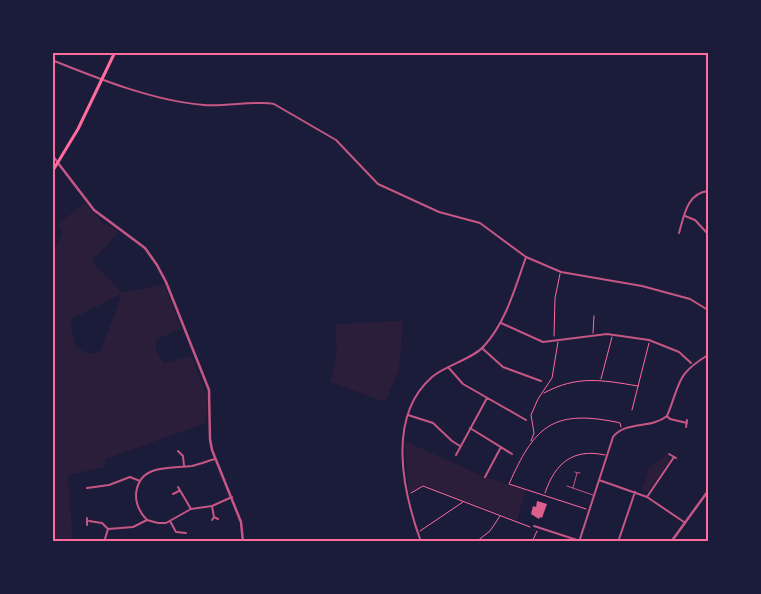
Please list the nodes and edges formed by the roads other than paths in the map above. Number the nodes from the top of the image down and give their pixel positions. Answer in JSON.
{"nodes":[{"id":1,"x":115,"y":52,"type":"edge"},
{"id":2,"x":52,"y":60,"type":"edge"},
{"id":3,"x":102,"y":80,"type":"junction"},
{"id":4,"x":52,"y":154,"type":"edge"},
{"id":5,"x":58,"y":163,"type":"junction"},
{"id":6,"x":52,"y":172,"type":"edge"},
{"id":7,"x":708,"y":191,"type":"edge"},
{"id":8,"x":684,"y":216,"type":"junction"},
{"id":9,"x":679,"y":233,"type":"dead end"},
{"id":10,"x":708,"y":234,"type":"edge"},
{"id":11,"x":526,"y":257,"type":"junction"},
{"id":12,"x":708,"y":310,"type":"edge"},
{"id":13,"x":501,"y":322,"type":"junction"},
{"id":14,"x":483,"y":348,"type":"junction"},
{"id":15,"x":708,"y":355,"type":"edge"},
{"id":16,"x":692,"y":364,"type":"junction"},
{"id":17,"x":448,"y":367,"type":"junction"},
{"id":18,"x":534,"y":378,"type":"junction"},
{"id":19,"x":541,"y":381,"type":"dead end"},
{"id":20,"x":532,"y":383,"type":"dead end"},
{"id":21,"x":487,"y":398,"type":"junction"},
{"id":22,"x":708,"y":412,"type":"edge"},
{"id":23,"x":407,"y":415,"type":"junction"},
{"id":24,"x":667,"y":416,"type":"junction"},
{"id":25,"x":526,"y":420,"type":"dead end"},
{"id":26,"x":687,"y":423,"type":"dead end"},
{"id":27,"x":470,"y":428,"type":"junction"},
{"id":28,"x":708,"y":433,"type":"edge"},
{"id":29,"x":708,"y":444,"type":"edge"},
{"id":30,"x":460,"y":446,"type":"junction"},
{"id":31,"x":501,"y":447,"type":"junction"},
{"id":32,"x":176,"y":454,"type":"dead end"},
{"id":33,"x":456,"y":454,"type":"dead end"},
{"id":34,"x":512,"y":454,"type":"dead end"},
{"id":35,"x":669,"y":454,"type":"dead end"},
{"id":36,"x":215,"y":459,"type":"junction"},
{"id":37,"x":184,"y":466,"type":"junction"},
{"id":38,"x":488,"y":470,"type":"junction"},
{"id":39,"x":492,"y":472,"type":"dead end"},
{"id":40,"x":577,"y":473,"type":"dead end"},
{"id":41,"x":484,"y":477,"type":"dead end"},
{"id":42,"x":599,"y":480,"type":"junction"},
{"id":43,"x":90,"y":481,"type":"dead end"},
{"id":44,"x":140,"y":481,"type":"junction"},
{"id":45,"x":567,"y":486,"type":"dead end"},
{"id":46,"x":91,"y":487,"type":"junction"},
{"id":47,"x":178,"y":487,"type":"dead end"},
{"id":48,"x":87,"y":488,"type":"dead end"},
{"id":49,"x":572,"y":489,"type":"junction"},
{"id":50,"x":179,"y":491,"type":"junction"},
{"id":51,"x":708,"y":491,"type":"edge"},
{"id":52,"x":635,"y":492,"type":"junction"},
{"id":53,"x":173,"y":494,"type":"dead end"},
{"id":54,"x":594,"y":495,"type":"junction"},
{"id":55,"x":232,"y":497,"type":"junction"},
{"id":56,"x":647,"y":497,"type":"junction"},
{"id":57,"x":212,"y":506,"type":"junction"},
{"id":58,"x":191,"y":509,"type":"junction"},
{"id":59,"x":87,"y":518,"type":"dead end"},
{"id":60,"x":214,"y":518,"type":"junction"},
{"id":61,"x":218,"y":519,"type":"dead end"},
{"id":62,"x":147,"y":520,"type":"junction"},
{"id":63,"x":212,"y":520,"type":"dead end"},
{"id":64,"x":89,"y":521,"type":"junction"},
{"id":65,"x":170,"y":521,"type":"junction"},
{"id":66,"x":684,"y":522,"type":"junction"},
{"id":67,"x":87,"y":525,"type":"dead end"},
{"id":68,"x":534,"y":526,"type":"road end"},
{"id":69,"x":182,"y":528,"type":"dead end"},
{"id":70,"x":108,"y":529,"type":"junction"},
{"id":71,"x":580,"y":541,"type":"edge"},
{"id":72,"x":104,"y":542,"type":"edge"},
{"id":73,"x":243,"y":542,"type":"edge"},
{"id":74,"x":421,"y":542,"type":"edge"},
{"id":75,"x":618,"y":542,"type":"edge"},
{"id":76,"x":671,"y":542,"type":"edge"}],
"edges":[{"from":1,"to":3,"type":"highway"},
{"from":2,"to":3,"type":"street"},
{"from":3,"to":5,"type":"highway"},
{"from":3,"to":11,"type":"street"},
{"from":4,"to":5,"type":"street"},
{"from":5,"to":6,"type":"highway"},
{"from":5,"to":36,"type":"street"},
{"from":7,"to":8,"type":"street"},
{"from":8,"to":9,"type":"street"},
{"from":8,"to":10,"type":"street"},
{"from":11,"to":12,"type":"street"},
{"from":11,"to":13,"type":"street"},
{"from":13,"to":14,"type":"street"},
{"from":13,"to":16,"type":"street"},
{"from":14,"to":17,"type":"street"},
{"from":14,"to":18,"type":"street"},
{"from":15,"to":16,"type":"street"},
{"from":16,"to":24,"type":"street"},
{"from":17,"to":21,"type":"street"},
{"from":17,"to":23,"type":"street"},
{"from":18,"to":19,"type":"street"},
{"from":18,"to":20,"type":"street"},
{"from":21,"to":25,"type":"street"},
{"from":21,"to":27,"type":"street"},
{"from":22,"to":28,"type":"street"},
{"from":23,"to":30,"type":"street"},
{"from":23,"to":74,"type":"street"},
{"from":24,"to":26,"type":"street"},
{"from":24,"to":42,"type":"street"},
{"from":27,"to":30,"type":"street"},
{"from":27,"to":31,"type":"street"},
{"from":28,"to":29,"type":"street"},
{"from":30,"to":33,"type":"street"},
{"from":31,"to":34,"type":"street"},
{"from":31,"to":38,"type":"street"},
{"from":32,"to":37,"type":"street"},
{"from":35,"to":56,"type":"street"},
{"from":36,"to":37,"type":"street"},
{"from":36,"to":55,"type":"street"},
{"from":37,"to":44,"type":"street"},
{"from":38,"to":39,"type":"street"},
{"from":38,"to":41,"type":"street"},
{"from":40,"to":49,"type":"lane"},
{"from":42,"to":52,"type":"street"},
{"from":42,"to":54,"type":"street"},
{"from":43,"to":46,"type":"street"},
{"from":44,"to":46,"type":"street"},
{"from":44,"to":62,"type":"street"},
{"from":45,"to":49,"type":"lane"},
{"from":46,"to":48,"type":"street"},
{"from":47,"to":50,"type":"street"},
{"from":49,"to":54,"type":"lane"},
{"from":50,"to":53,"type":"street"},
{"from":50,"to":58,"type":"street"},
{"from":51,"to":66,"type":"street"},
{"from":52,"to":56,"type":"street"},
{"from":52,"to":75,"type":"street"},
{"from":54,"to":71,"type":"street"},
{"from":55,"to":57,"type":"street"},
{"from":55,"to":73,"type":"street"},
{"from":56,"to":66,"type":"street"},
{"from":57,"to":58,"type":"street"},
{"from":57,"to":60,"type":"street"},
{"from":58,"to":65,"type":"street"},
{"from":59,"to":64,"type":"street"},
{"from":60,"to":61,"type":"street"},
{"from":60,"to":63,"type":"street"},
{"from":62,"to":65,"type":"street"},
{"from":62,"to":70,"type":"street"},
{"from":64,"to":67,"type":"street"},
{"from":64,"to":70,"type":"street"},
{"from":65,"to":69,"type":"street"},
{"from":66,"to":76,"type":"street"},
{"from":68,"to":71,"type":"street"},
{"from":70,"to":72,"type":"street"}]}
